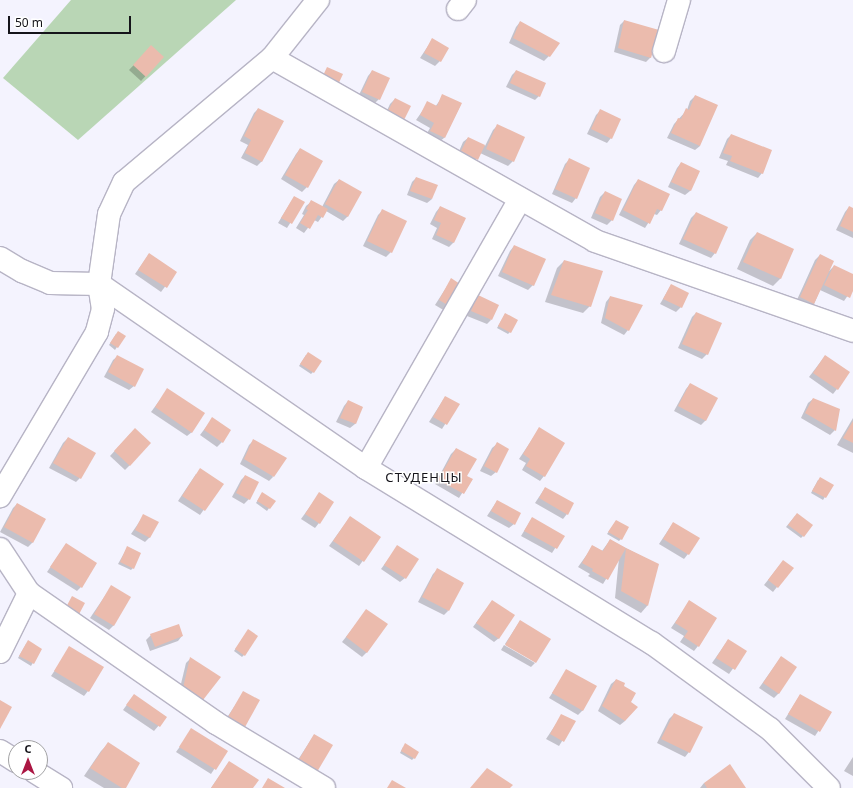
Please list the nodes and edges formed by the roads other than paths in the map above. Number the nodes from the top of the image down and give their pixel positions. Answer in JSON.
{"nodes":[{"id":1,"x":318,"y":0,"type":"edge"},
{"id":2,"x":679,"y":0,"type":"edge"},
{"id":3,"x":664,"y":51,"type":"dead end"},
{"id":4,"x":272,"y":58,"type":"junction"},
{"id":5,"x":520,"y":199,"type":"junction"},
{"id":6,"x":0,"y":258,"type":"edge"},
{"id":7,"x":99,"y":284,"type":"junction"},
{"id":8,"x":853,"y":330,"type":"edge"},
{"id":9,"x":366,"y":468,"type":"junction"},
{"id":10,"x":0,"y":496,"type":"edge"},
{"id":11,"x":0,"y":549,"type":"edge"},
{"id":12,"x":29,"y":593,"type":"junction"},
{"id":13,"x":0,"y":652,"type":"edge"},
{"id":14,"x":48,"y":780,"type":"edge"},
{"id":15,"x":61,"y":788,"type":"edge"},
{"id":16,"x":324,"y":788,"type":"edge"},
{"id":17,"x":829,"y":788,"type":"edge"}],
"edges":[{"from":1,"to":4,"type":"street"},
{"from":2,"to":3,"type":"street"},
{"from":4,"to":5,"type":"street"},
{"from":4,"to":7,"type":"street"},
{"from":5,"to":8,"type":"street"},
{"from":5,"to":9,"type":"street"},
{"from":6,"to":7,"type":"street"},
{"from":7,"to":9,"type":"street"},
{"from":7,"to":10,"type":"street"},
{"from":9,"to":17,"type":"street"},
{"from":11,"to":12,"type":"street"},
{"from":12,"to":13,"type":"street"},
{"from":12,"to":16,"type":"street"},
{"from":14,"to":15,"type":"street"}]}
